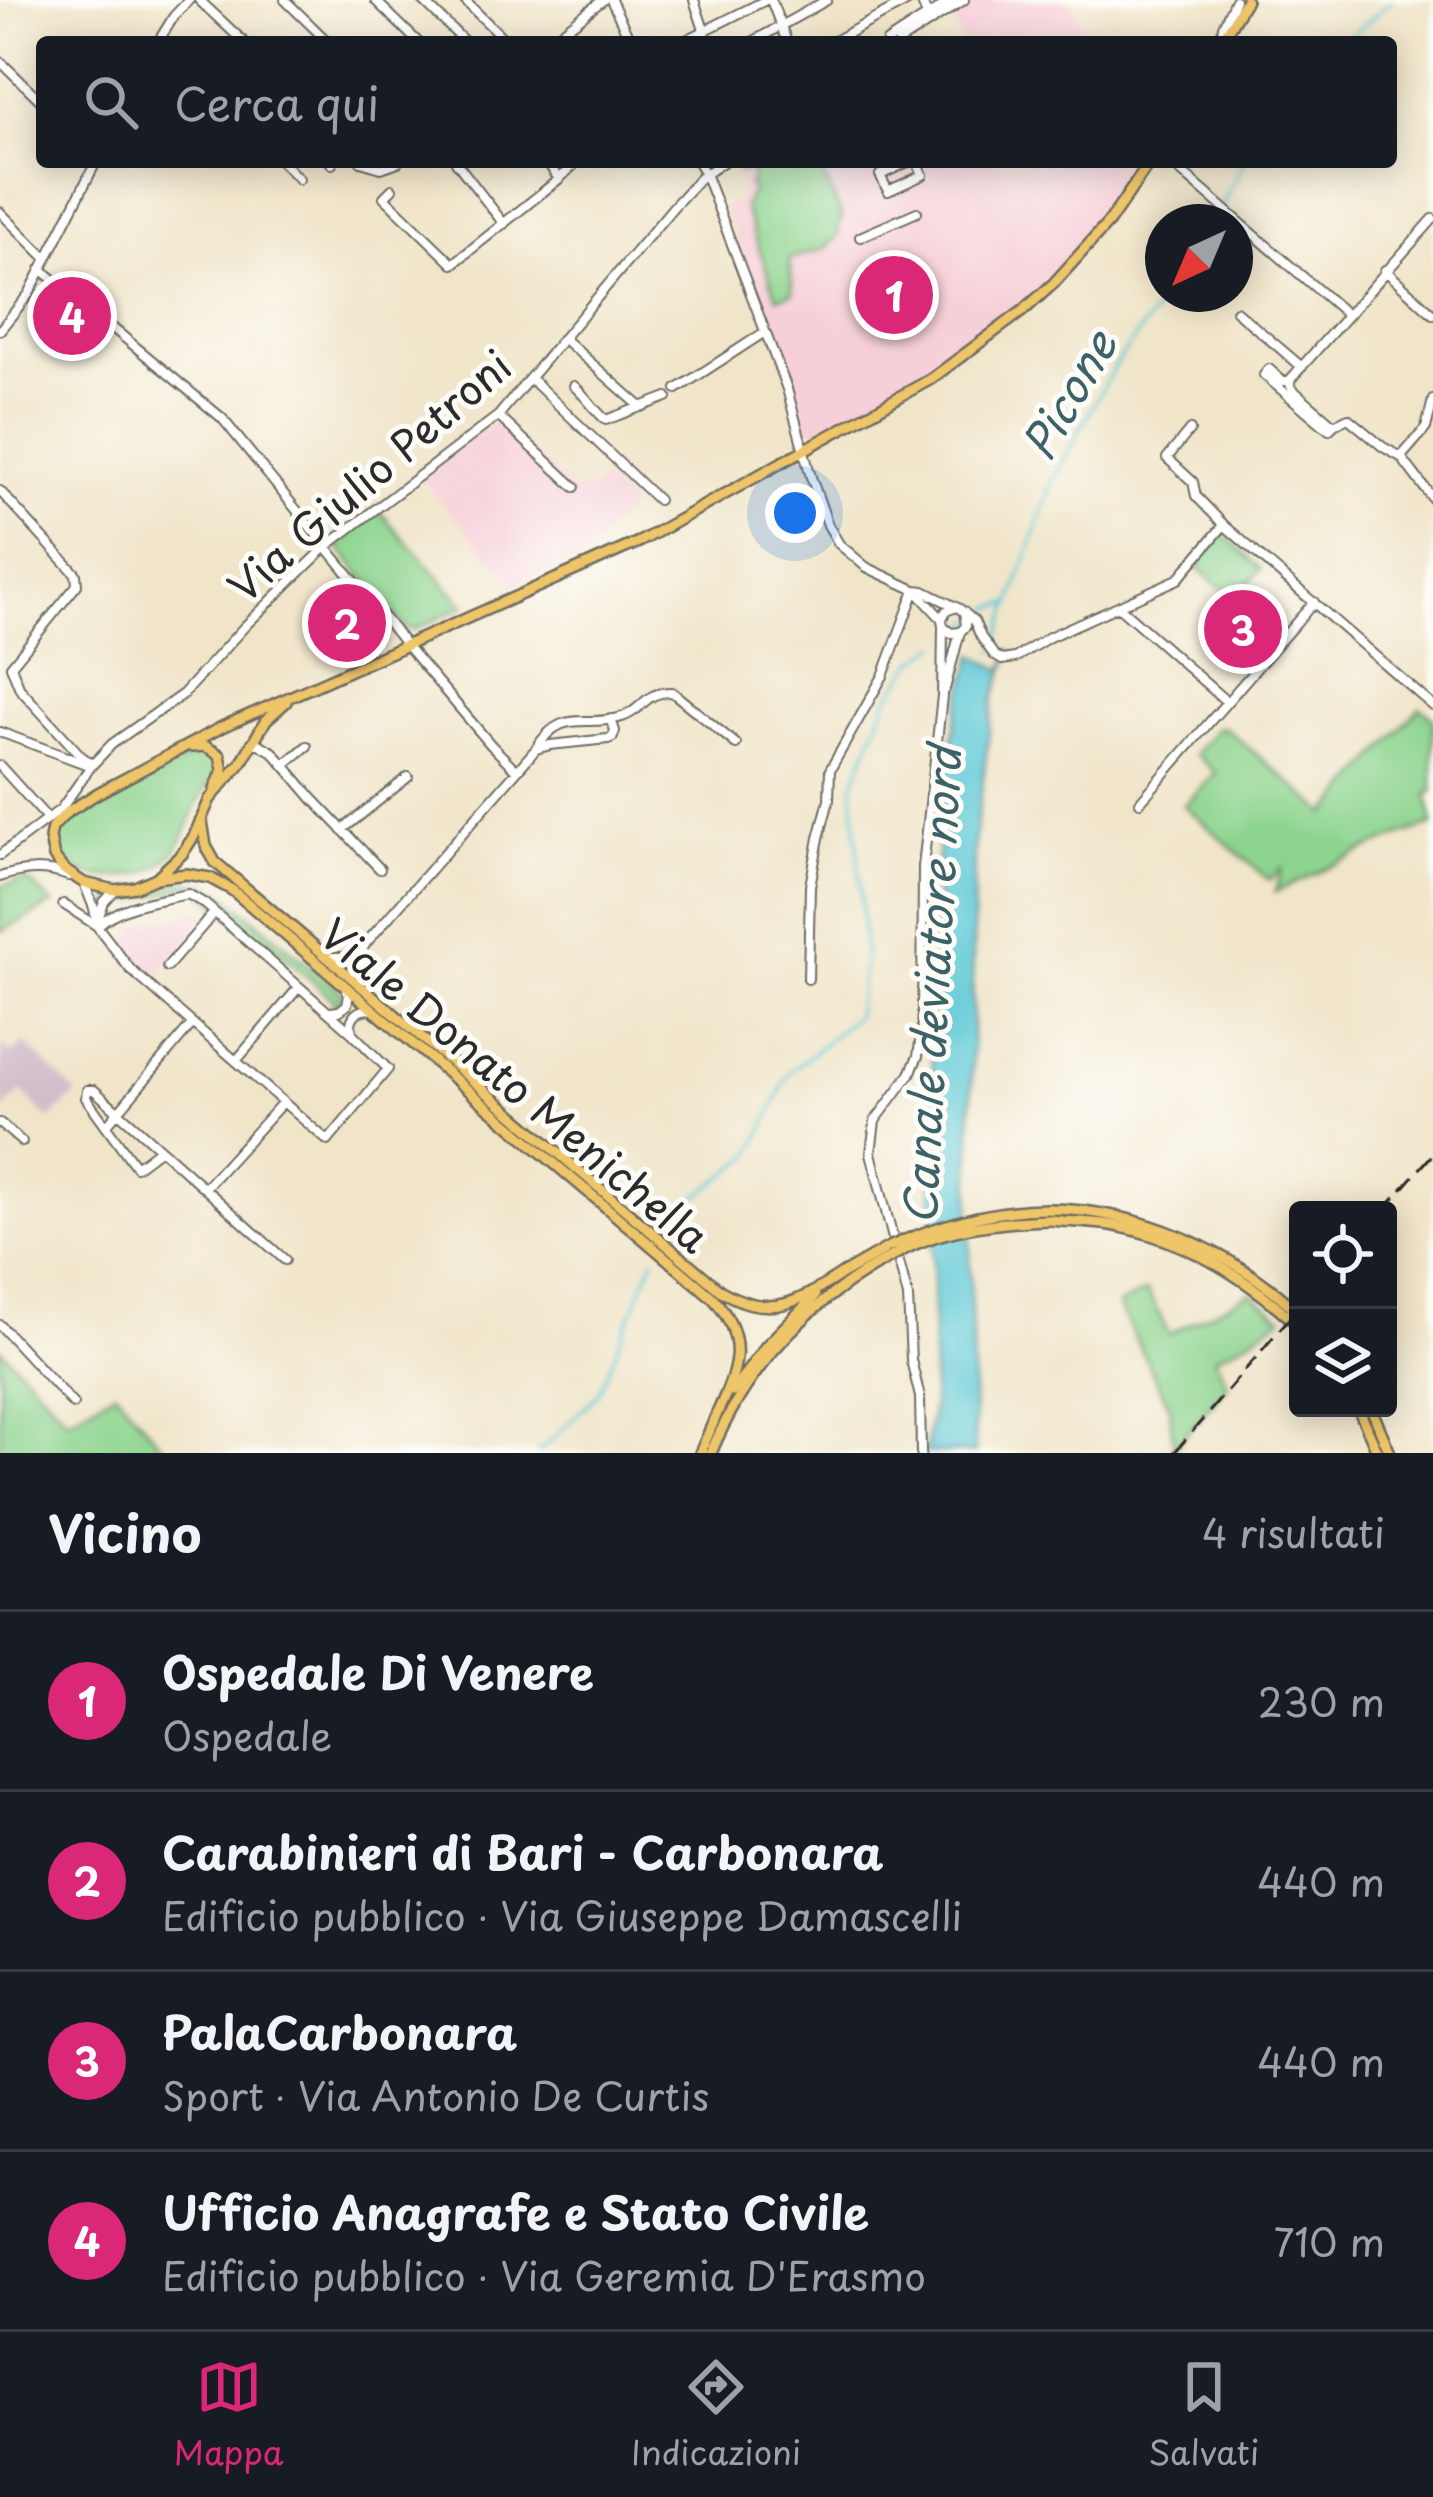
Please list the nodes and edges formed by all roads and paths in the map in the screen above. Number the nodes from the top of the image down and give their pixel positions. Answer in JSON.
{"nodes":[{"id":1,"x":189,"y":0,"type":"edge"},
{"id":2,"x":199,"y":0,"type":"edge"},
{"id":3,"x":286,"y":0,"type":"edge"},
{"id":4,"x":375,"y":0,"type":"edge"},
{"id":5,"x":422,"y":0,"type":"edge"},
{"id":6,"x":464,"y":0,"type":"edge"},
{"id":7,"x":607,"y":0,"type":"edge"},
{"id":8,"x":694,"y":0,"type":"edge"},
{"id":9,"x":768,"y":0,"type":"edge"},
{"id":10,"x":827,"y":0,"type":"edge"},
{"id":11,"x":910,"y":0,"type":"edge"},
{"id":12,"x":921,"y":0,"type":"edge"},
{"id":13,"x":952,"y":0,"type":"edge"},
{"id":14,"x":964,"y":0,"type":"edge"},
{"id":15,"x":1235,"y":0,"type":"edge"},
{"id":16,"x":1246,"y":0,"type":"edge"},
{"id":17,"x":927,"y":16,"type":"junction"},
{"id":18,"x":781,"y":26,"type":"junction"},
{"id":19,"x":704,"y":31,"type":"junction"},
{"id":20,"x":161,"y":36,"type":"edge"},
{"id":21,"x":238,"y":36,"type":"edge"},
{"id":22,"x":322,"y":36,"type":"edge"},
{"id":23,"x":412,"y":36,"type":"edge"},
{"id":24,"x":459,"y":36,"type":"edge"},
{"id":25,"x":501,"y":36,"type":"edge"},
{"id":26,"x":557,"y":36,"type":"edge"},
{"id":27,"x":628,"y":36,"type":"edge"},
{"id":28,"x":694,"y":36,"type":"edge"},
{"id":29,"x":706,"y":36,"type":"edge"},
{"id":30,"x":763,"y":36,"type":"edge"},
{"id":31,"x":785,"y":36,"type":"edge"},
{"id":32,"x":843,"y":36,"type":"edge"},
{"id":33,"x":896,"y":36,"type":"edge"},
{"id":34,"x":908,"y":36,"type":"edge"},
{"id":35,"x":1222,"y":36,"type":"edge"},
{"id":36,"x":1225,"y":36,"type":"edge"},
{"id":37,"x":0,"y":61,"type":"edge"},
{"id":38,"x":36,"y":96,"type":"edge"},
{"id":39,"x":93,"y":168,"type":"edge"},
{"id":40,"x":288,"y":168,"type":"edge"},
{"id":41,"x":461,"y":168,"type":"edge"},
{"id":42,"x":552,"y":168,"type":"edge"},
{"id":43,"x":571,"y":168,"type":"edge"},
{"id":44,"x":701,"y":168,"type":"edge"},
{"id":45,"x":716,"y":168,"type":"edge"},
{"id":46,"x":898,"y":168,"type":"edge"},
{"id":47,"x":918,"y":168,"type":"edge"},
{"id":48,"x":1146,"y":168,"type":"edge"},
{"id":49,"x":1177,"y":168,"type":"edge"},
{"id":50,"x":706,"y":176,"type":"junction"},
{"id":51,"x":299,"y":179,"type":"dead end"},
{"id":52,"x":560,"y":179,"type":"junction"},
{"id":53,"x":392,"y":188,"type":"dead end"},
{"id":54,"x":0,"y":212,"type":"edge"},
{"id":55,"x":917,"y":212,"type":"dead end"},
{"id":56,"x":1433,"y":219,"type":"edge"},
{"id":57,"x":504,"y":224,"type":"junction"},
{"id":58,"x":860,"y":237,"type":"dead end"},
{"id":59,"x":44,"y":264,"type":"junction"},
{"id":60,"x":1384,"y":271,"type":"junction"},
{"id":61,"x":1237,"y":312,"type":"edge"},
{"id":62,"x":1346,"y":314,"type":"junction"},
{"id":63,"x":1433,"y":314,"type":"edge"},
{"id":64,"x":0,"y":330,"type":"edge"},
{"id":65,"x":765,"y":332,"type":"junction"},
{"id":66,"x":563,"y":338,"type":"junction"},
{"id":67,"x":1302,"y":367,"type":"junction"},
{"id":68,"x":530,"y":379,"type":"junction"},
{"id":69,"x":1289,"y":381,"type":"junction"},
{"id":70,"x":574,"y":386,"type":"dead end"},
{"id":71,"x":677,"y":389,"type":"dead end"},
{"id":72,"x":668,"y":397,"type":"dead end"},
{"id":73,"x":641,"y":406,"type":"junction"},
{"id":74,"x":1432,"y":407,"type":"edge"},
{"id":75,"x":498,"y":416,"type":"junction"},
{"id":76,"x":1334,"y":425,"type":"junction"},
{"id":77,"x":1190,"y":430,"type":"dead end"},
{"id":78,"x":804,"y":450,"type":"junction"},
{"id":79,"x":1402,"y":458,"type":"junction"},
{"id":80,"x":575,"y":487,"type":"dead end"},
{"id":81,"x":0,"y":491,"type":"edge"},
{"id":82,"x":658,"y":500,"type":"dead end"},
{"id":83,"x":1433,"y":500,"type":"edge"},
{"id":84,"x":1224,"y":525,"type":"junction"},
{"id":85,"x":327,"y":546,"type":"junction"},
{"id":86,"x":915,"y":590,"type":"junction"},
{"id":87,"x":1314,"y":602,"type":"junction"},
{"id":88,"x":1118,"y":606,"type":"junction"},
{"id":89,"x":960,"y":610,"type":"junction"},
{"id":90,"x":943,"y":623,"type":"junction"},
{"id":91,"x":962,"y":631,"type":"junction"},
{"id":92,"x":981,"y":637,"type":"junction"},
{"id":93,"x":406,"y":645,"type":"junction"},
{"id":94,"x":295,"y":694,"type":"junction"},
{"id":95,"x":942,"y":696,"type":"junction"},
{"id":96,"x":1228,"y":702,"type":"junction"},
{"id":97,"x":1433,"y":706,"type":"edge"},
{"id":98,"x":632,"y":712,"type":"junction"},
{"id":99,"x":611,"y":719,"type":"junction"},
{"id":100,"x":260,"y":727,"type":"junction"},
{"id":101,"x":0,"y":732,"type":"edge"},
{"id":102,"x":613,"y":737,"type":"junction"},
{"id":103,"x":250,"y":744,"type":"junction"},
{"id":104,"x":736,"y":745,"type":"dead end"},
{"id":105,"x":307,"y":746,"type":"dead end"},
{"id":106,"x":267,"y":747,"type":"junction"},
{"id":107,"x":536,"y":749,"type":"junction"},
{"id":108,"x":176,"y":751,"type":"junction"},
{"id":109,"x":92,"y":765,"type":"junction"},
{"id":110,"x":284,"y":765,"type":"junction"},
{"id":111,"x":0,"y":766,"type":"edge"},
{"id":112,"x":517,"y":771,"type":"junction"},
{"id":113,"x":407,"y":777,"type":"dead end"},
{"id":114,"x":98,"y":793,"type":"junction"},
{"id":115,"x":209,"y":799,"type":"junction"},
{"id":116,"x":1141,"y":802,"type":"dead end"},
{"id":117,"x":61,"y":809,"type":"junction"},
{"id":118,"x":47,"y":818,"type":"junction"},
{"id":119,"x":202,"y":821,"type":"junction"},
{"id":120,"x":342,"y":830,"type":"junction"},
{"id":121,"x":2,"y":855,"type":"edge"},
{"id":122,"x":380,"y":869,"type":"dead end"},
{"id":123,"x":2,"y":875,"type":"edge"},
{"id":124,"x":156,"y":878,"type":"junction"},
{"id":125,"x":80,"y":881,"type":"junction"},
{"id":126,"x":115,"y":890,"type":"junction"},
{"id":127,"x":63,"y":904,"type":"dead end"},
{"id":128,"x":214,"y":913,"type":"junction"},
{"id":129,"x":97,"y":926,"type":"junction"},
{"id":130,"x":366,"y":943,"type":"junction"},
{"id":131,"x":328,"y":957,"type":"junction"},
{"id":132,"x":167,"y":968,"type":"dead end"},
{"id":133,"x":808,"y":979,"type":"dead end"},
{"id":134,"x":357,"y":982,"type":"junction"},
{"id":135,"x":344,"y":985,"type":"junction"},
{"id":136,"x":299,"y":987,"type":"junction"},
{"id":137,"x":324,"y":1009,"type":"junction"},
{"id":138,"x":376,"y":1012,"type":"junction"},
{"id":139,"x":192,"y":1024,"type":"junction"},
{"id":140,"x":352,"y":1033,"type":"junction"},
{"id":141,"x":236,"y":1061,"type":"junction"},
{"id":142,"x":283,"y":1102,"type":"junction"},
{"id":143,"x":117,"y":1110,"type":"junction"},
{"id":144,"x":0,"y":1123,"type":"edge"},
{"id":145,"x":106,"y":1126,"type":"junction"},
{"id":146,"x":22,"y":1142,"type":"dead end"},
{"id":147,"x":542,"y":1146,"type":"junction"},
{"id":148,"x":160,"y":1149,"type":"junction"},
{"id":149,"x":205,"y":1188,"type":"junction"},
{"id":150,"x":1049,"y":1214,"type":"junction"},
{"id":151,"x":894,"y":1254,"type":"junction"},
{"id":152,"x":285,"y":1260,"type":"dead end"},
{"id":153,"x":844,"y":1272,"type":"junction"},
{"id":154,"x":717,"y":1294,"type":"junction"},
{"id":155,"x":1294,"y":1309,"type":"edge"},
{"id":156,"x":1289,"y":1316,"type":"edge"},
{"id":157,"x":0,"y":1325,"type":"edge"},
{"id":158,"x":73,"y":1405,"type":"dead end"},
{"id":159,"x":1362,"y":1417,"type":"edge"},
{"id":160,"x":1375,"y":1417,"type":"edge"},
{"id":161,"x":714,"y":1420,"type":"junction"},
{"id":162,"x":700,"y":1453,"type":"edge"},
{"id":163,"x":711,"y":1453,"type":"edge"},
{"id":164,"x":921,"y":1453,"type":"edge"},
{"id":165,"x":1378,"y":1453,"type":"edge"},
{"id":166,"x":1390,"y":1453,"type":"edge"}],
"edges":[{"from":1,"to":20,"type":"street"},
{"from":2,"to":21,"type":"street"},
{"from":3,"to":22,"type":"street"},
{"from":4,"to":23,"type":"street"},
{"from":5,"to":24,"type":"street"},
{"from":6,"to":25,"type":"street"},
{"from":7,"to":26,"type":"street"},
{"from":7,"to":27,"type":"street"},
{"from":8,"to":19,"type":"street"},
{"from":9,"to":18,"type":"street"},
{"from":9,"to":19,"type":"street"},
{"from":10,"to":18,"type":"street"},
{"from":11,"to":32,"type":"street"},
{"from":12,"to":17,"type":"street"},
{"from":13,"to":17,"type":"street"},
{"from":14,"to":34,"type":"street"},
{"from":15,"to":35,"type":"street"},
{"from":16,"to":36,"type":"main road"},
{"from":17,"to":33,"type":"street"},
{"from":18,"to":30,"type":"street"},
{"from":18,"to":31,"type":"street"},
{"from":19,"to":28,"type":"street"},
{"from":19,"to":29,"type":"street"},
{"from":37,"to":38,"type":"street"},
{"from":39,"to":59,"type":"street"},
{"from":40,"to":51,"type":"street"},
{"from":41,"to":57,"type":"street"},
{"from":42,"to":52,"type":"street"},
{"from":43,"to":52,"type":"street"},
{"from":44,"to":50,"type":"street"},
{"from":45,"to":50,"type":"street","name":"Via Giulio Petroni"},
{"from":46,"to":47,"type":"street"},
{"from":48,"to":78,"type":"main road"},
{"from":49,"to":62,"type":"street"},
{"from":50,"to":65,"type":"street"},
{"from":50,"to":66,"type":"street","name":"Via Giulio Petroni"},
{"from":52,"to":57,"type":"street"},
{"from":53,"to":57,"type":"street"},
{"from":54,"to":59,"type":"street"},
{"from":55,"to":58,"type":"street"},
{"from":56,"to":60,"type":"street"},
{"from":59,"to":64,"type":"street"},
{"from":59,"to":85,"type":"street"},
{"from":60,"to":62,"type":"street"},
{"from":60,"to":63,"type":"street"},
{"from":61,"to":67,"type":"street"},
{"from":62,"to":67,"type":"street"},
{"from":65,"to":71,"type":"street"},
{"from":65,"to":78,"type":"street"},
{"from":66,"to":68,"type":"street","name":"Via Giulio Petroni"},
{"from":66,"to":73,"type":"street"},
{"from":67,"to":69,"type":"street"},
{"from":68,"to":75,"type":"street","name":"Via Giulio Petroni"},
{"from":68,"to":82,"type":"street"},
{"from":69,"to":76,"type":"street"},
{"from":69,"to":76,"type":"street"},
{"from":70,"to":73,"type":"street"},
{"from":72,"to":73,"type":"street"},
{"from":74,"to":79,"type":"street"},
{"from":75,"to":80,"type":"street"},
{"from":75,"to":85,"type":"street","name":"Via Giulio Petroni"},
{"from":76,"to":79,"type":"street"},
{"from":77,"to":84,"type":"street"},
{"from":78,"to":86,"type":"street"},
{"from":78,"to":93,"type":"main road"},
{"from":79,"to":83,"type":"street"},
{"from":81,"to":109,"type":"street"},
{"from":84,"to":87,"type":"street"},
{"from":84,"to":88,"type":"street"},
{"from":85,"to":93,"type":"street"},
{"from":85,"to":109,"type":"street","name":"Via Giulio Petroni"},
{"from":86,"to":89,"type":"street"},
{"from":86,"to":90,"type":"street"},
{"from":86,"to":133,"type":"street"},
{"from":87,"to":96,"type":"street"},
{"from":87,"to":97,"type":"street"},
{"from":88,"to":92,"type":"street"},
{"from":88,"to":96,"type":"street"},
{"from":89,"to":90,"type":"street"},
{"from":89,"to":91,"type":"street"},
{"from":89,"to":92,"type":"street"},
{"from":90,"to":91,"type":"street"},
{"from":90,"to":95,"type":"street"},
{"from":91,"to":92,"type":"street"},
{"from":91,"to":95,"type":"street"},
{"from":93,"to":94,"type":"main road"},
{"from":93,"to":112,"type":"street"},
{"from":94,"to":100,"type":"main road"},
{"from":94,"to":108,"type":"main road"},
{"from":95,"to":151,"type":"street"},
{"from":96,"to":116,"type":"street"},
{"from":98,"to":99,"type":"street"},
{"from":98,"to":102,"type":"street"},
{"from":98,"to":104,"type":"street"},
{"from":99,"to":102,"type":"street"},
{"from":99,"to":107,"type":"street"},
{"from":100,"to":103,"type":"main road"},
{"from":100,"to":106,"type":"street"},
{"from":101,"to":109,"type":"street"},
{"from":102,"to":107,"type":"street"},
{"from":103,"to":106,"type":"street"},
{"from":103,"to":115,"type":"main road"},
{"from":105,"to":110,"type":"street"},
{"from":106,"to":110,"type":"street"},
{"from":107,"to":112,"type":"street"},
{"from":108,"to":114,"type":"main road"},
{"from":108,"to":115,"type":"main road"},
{"from":109,"to":117,"type":"street","name":"Via Giulio Petroni"},
{"from":110,"to":120,"type":"street"},
{"from":111,"to":118,"type":"street"},
{"from":112,"to":130,"type":"street"},
{"from":113,"to":120,"type":"street"},
{"from":114,"to":117,"type":"street"},
{"from":114,"to":125,"type":"main road"},
{"from":115,"to":119,"type":"main road"},
{"from":117,"to":118,"type":"street"},
{"from":118,"to":121,"type":"street"},
{"from":119,"to":124,"type":"main road"},
{"from":119,"to":131,"type":"main road","name":"Viale Donato Menichella"},
{"from":120,"to":122,"type":"street"},
{"from":123,"to":125,"type":"street","name":"Viale Donato Menichella"},
{"from":124,"to":126,"type":"main road","name":"Viale Donato Menichella"},
{"from":124,"to":135,"type":"main road","name":"Viale Donato Menichella"},
{"from":125,"to":126,"type":"main road","name":"Viale Donato Menichella"},
{"from":125,"to":129,"type":"street"},
{"from":126,"to":129,"type":"street"},
{"from":127,"to":129,"type":"street"},
{"from":128,"to":129,"type":"street"},
{"from":128,"to":132,"type":"street"},
{"from":128,"to":136,"type":"street"},
{"from":129,"to":139,"type":"street"},
{"from":130,"to":131,"type":"street"},
{"from":130,"to":134,"type":"street"},
{"from":131,"to":134,"type":"main road","name":"Viale Donato Menichella"},
{"from":134,"to":147,"type":"main road","name":"Viale Donato Menichella"},
{"from":135,"to":137,"type":"street"},
{"from":135,"to":138,"type":"main road","name":"Viale Donato Menichella"},
{"from":136,"to":137,"type":"street"},
{"from":136,"to":141,"type":"street"},
{"from":137,"to":140,"type":"street"},
{"from":138,"to":140,"type":"street"},
{"from":138,"to":147,"type":"main road","name":"Viale Donato Menichella"},
{"from":139,"to":141,"type":"street"},
{"from":139,"to":143,"type":"street"},
{"from":140,"to":142,"type":"street"},
{"from":141,"to":142,"type":"street"},
{"from":142,"to":149,"type":"street"},
{"from":143,"to":145,"type":"street"},
{"from":143,"to":145,"type":"street"},
{"from":143,"to":148,"type":"street"},
{"from":144,"to":146,"type":"street"},
{"from":145,"to":148,"type":"street"},
{"from":147,"to":154,"type":"main road","name":"Viale Donato Menichella"},
{"from":148,"to":149,"type":"street"},
{"from":149,"to":152,"type":"street"},
{"from":150,"to":151,"type":"main road","bridge":true},
{"from":150,"to":151,"type":"main road","bridge":true},
{"from":150,"to":155,"type":"main road"},
{"from":150,"to":156,"type":"main road"},
{"from":151,"to":153,"type":"main road"},
{"from":151,"to":163,"type":"main road"},
{"from":151,"to":164,"type":"street"},
{"from":153,"to":154,"type":"main road","name":"Viale Donato Menichella"},
{"from":153,"to":161,"type":"main road"},
{"from":154,"to":161,"type":"main road","name":"Viale Donato Menichella"},
{"from":157,"to":158,"type":"street"},
{"from":159,"to":165,"type":"main road"},
{"from":160,"to":166,"type":"main road"},
{"from":161,"to":162,"type":"main road"}]}
